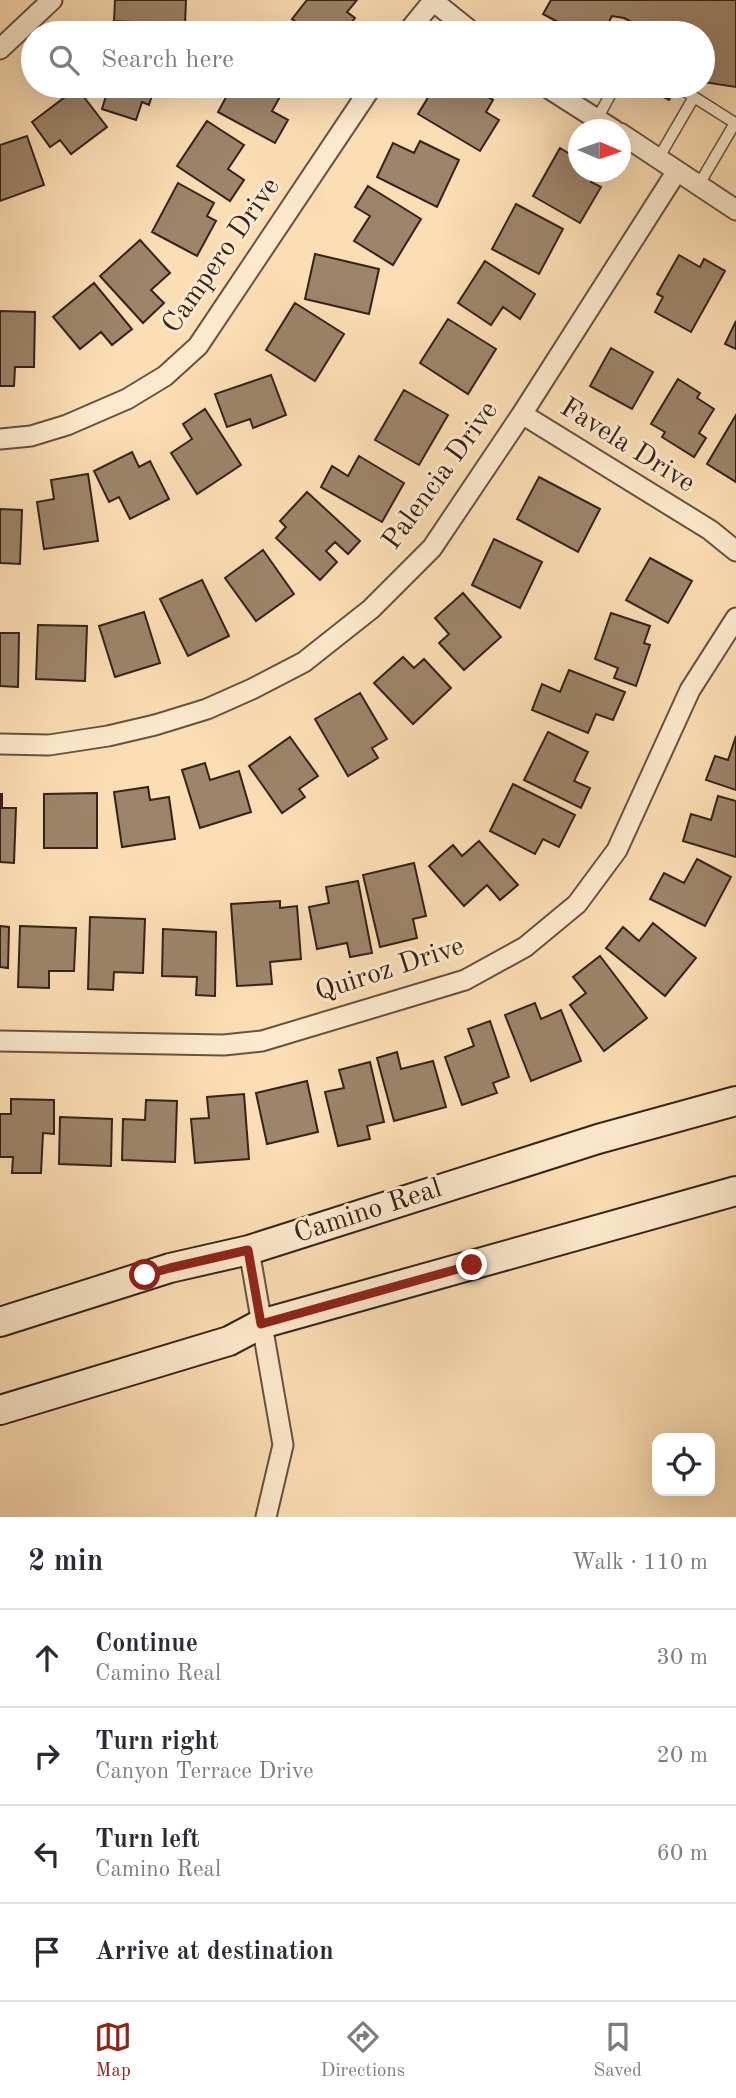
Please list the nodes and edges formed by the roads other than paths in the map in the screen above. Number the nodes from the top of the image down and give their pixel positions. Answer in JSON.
{"nodes":[{"id":1,"x":52,"y":0,"type":"edge"},
{"id":2,"x":432,"y":1,"type":"edge"},
{"id":3,"x":30,"y":21,"type":"edge"},
{"id":4,"x":416,"y":21,"type":"edge"},
{"id":5,"x":458,"y":21,"type":"edge"},
{"id":6,"x":21,"y":29,"type":"edge"},
{"id":7,"x":0,"y":49,"type":"edge"},
{"id":8,"x":364,"y":98,"type":"edge"},
{"id":9,"x":564,"y":98,"type":"edge"},
{"id":10,"x":608,"y":98,"type":"edge"},
{"id":11,"x":693,"y":98,"type":"edge"},
{"id":12,"x":696,"y":98,"type":"edge"},
{"id":13,"x":597,"y":119,"type":"joint"},
{"id":14,"x":631,"y":140,"type":"edge"},
{"id":15,"x":658,"y":159,"type":"junction"},
{"id":16,"x":677,"y":171,"type":"junction"},
{"id":17,"x":698,"y":186,"type":"junction"},
{"id":18,"x":736,"y":210,"type":"edge"},
{"id":19,"x":522,"y":414,"type":"junction"},
{"id":20,"x":0,"y":439,"type":"edge"},
{"id":21,"x":736,"y":551,"type":"edge"},
{"id":22,"x":736,"y":618,"type":"edge"},
{"id":23,"x":0,"y":744,"type":"edge"},
{"id":24,"x":0,"y":1041,"type":"edge"},
{"id":25,"x":736,"y":1101,"type":"edge"},
{"id":26,"x":736,"y":1191,"type":"edge"},
{"id":27,"x":248,"y":1250,"type":"junction"},
{"id":28,"x":0,"y":1322,"type":"edge"},
{"id":29,"x":261,"y":1324,"type":"junction"},
{"id":30,"x":0,"y":1410,"type":"edge"},
{"id":31,"x":266,"y":1517,"type":"edge"}],
"edges":[{"from":1,"to":3,"type":"street"},
{"from":2,"to":4,"type":"street"},
{"from":2,"to":5,"type":"street"},
{"from":6,"to":7,"type":"street"},
{"from":8,"to":20,"type":"street","name":"Campero Drive"},
{"from":9,"to":13,"type":"street"},
{"from":10,"to":13,"type":"lane"},
{"from":11,"to":15,"type":"lane"},
{"from":12,"to":17,"type":"lane"},
{"from":14,"to":15,"type":"street"},
{"from":15,"to":16,"type":"street"},
{"from":16,"to":17,"type":"street"},
{"from":16,"to":19,"type":"street","name":"Palencia Drive"},
{"from":17,"to":18,"type":"street"},
{"from":19,"to":21,"type":"street","name":"Favela Drive"},
{"from":19,"to":23,"type":"street","name":"Palencia Drive"},
{"from":22,"to":24,"type":"street","name":"Quiroz Drive"},
{"from":25,"to":27,"type":"main road","name":"Camino Real"},
{"from":26,"to":29,"type":"main road"},
{"from":27,"to":28,"type":"main road","name":"Camino Real"},
{"from":27,"to":29,"type":"street"},
{"from":29,"to":30,"type":"main road"},
{"from":29,"to":31,"type":"street"}]}
